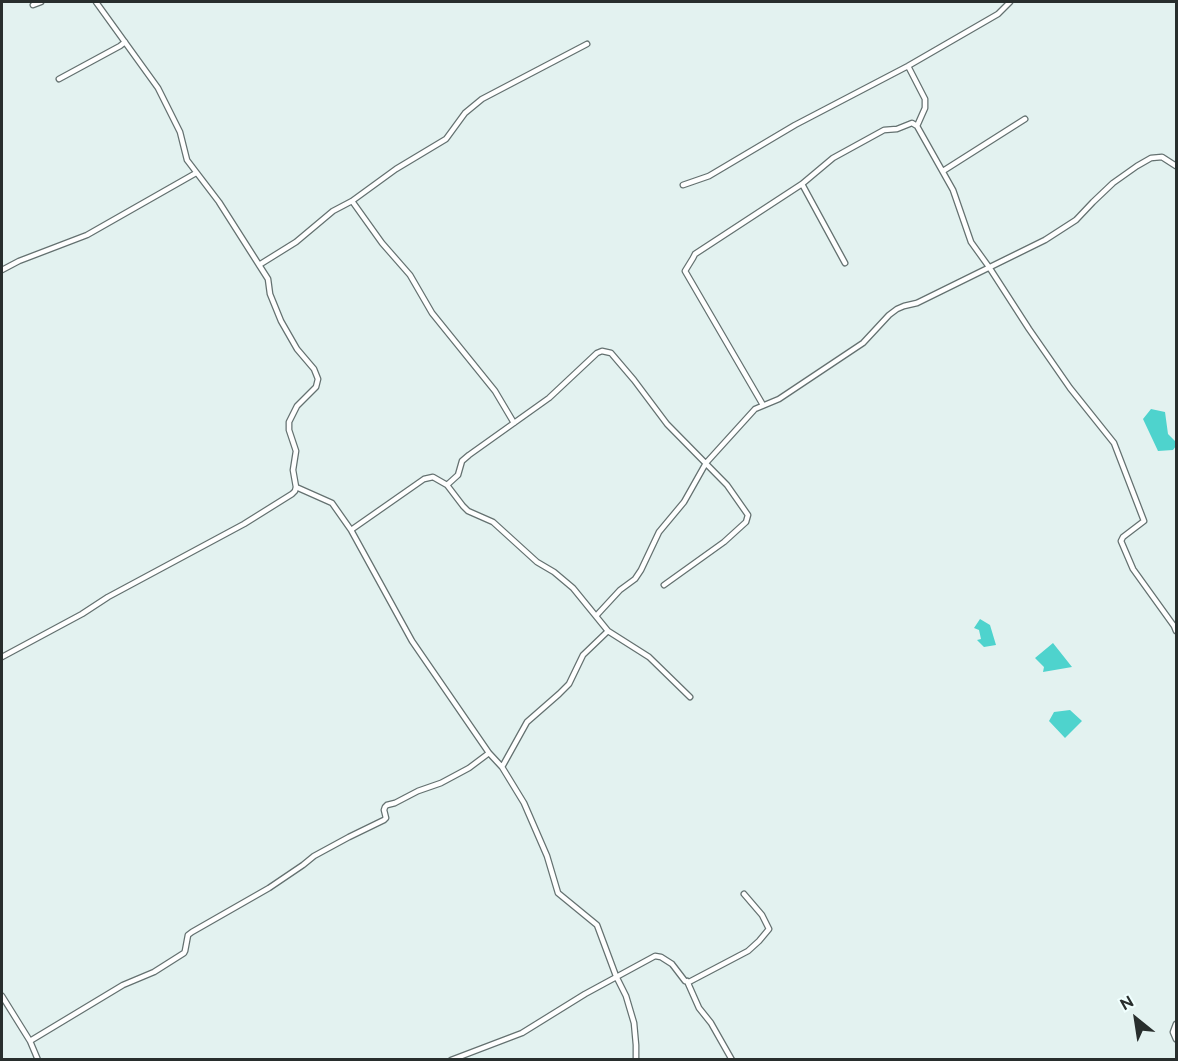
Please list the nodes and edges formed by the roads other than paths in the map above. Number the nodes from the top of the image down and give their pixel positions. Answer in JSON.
{"nodes":[{"id":1,"x":41,"y":2,"type":"edge"},
{"id":2,"x":96,"y":2,"type":"edge"},
{"id":3,"x":1010,"y":2,"type":"edge"},
{"id":4,"x":33,"y":5,"type":"dead end"},
{"id":5,"x":125,"y":42,"type":"junction"},
{"id":6,"x":587,"y":44,"type":"dead end"},
{"id":7,"x":908,"y":66,"type":"junction"},
{"id":8,"x":59,"y":79,"type":"dead end"},
{"id":9,"x":1025,"y":119,"type":"dead end"},
{"id":10,"x":917,"y":126,"type":"junction"},
{"id":11,"x":1176,"y":166,"type":"edge"},
{"id":12,"x":943,"y":171,"type":"junction"},
{"id":13,"x":196,"y":173,"type":"junction"},
{"id":14,"x":802,"y":184,"type":"junction"},
{"id":15,"x":683,"y":185,"type":"dead end"},
{"id":16,"x":352,"y":201,"type":"junction"},
{"id":17,"x":845,"y":263,"type":"dead end"},
{"id":18,"x":260,"y":265,"type":"junction"},
{"id":19,"x":989,"y":267,"type":"junction"},
{"id":20,"x":2,"y":270,"type":"edge"},
{"id":21,"x":763,"y":405,"type":"junction"},
{"id":22,"x":514,"y":423,"type":"junction"},
{"id":23,"x":706,"y":463,"type":"junction"},
{"id":24,"x":447,"y":484,"type":"junction"},
{"id":25,"x":296,"y":487,"type":"junction"},
{"id":26,"x":351,"y":530,"type":"junction"},
{"id":27,"x":663,"y":585,"type":"dead end"},
{"id":28,"x":596,"y":616,"type":"junction"},
{"id":29,"x":1176,"y":627,"type":"edge"},
{"id":30,"x":608,"y":631,"type":"junction"},
{"id":31,"x":2,"y":657,"type":"edge"},
{"id":32,"x":690,"y":697,"type":"dead end"},
{"id":33,"x":489,"y":753,"type":"junction"},
{"id":34,"x":502,"y":767,"type":"junction"},
{"id":35,"x":744,"y":894,"type":"dead end"},
{"id":36,"x":616,"y":976,"type":"junction"},
{"id":37,"x":687,"y":981,"type":"junction"},
{"id":38,"x":2,"y":996,"type":"edge"},
{"id":39,"x":1176,"y":1024,"type":"edge"},
{"id":40,"x":1176,"y":1039,"type":"edge"},
{"id":41,"x":30,"y":1041,"type":"junction"},
{"id":42,"x":38,"y":1059,"type":"edge"},
{"id":43,"x":452,"y":1059,"type":"edge"},
{"id":44,"x":636,"y":1059,"type":"edge"},
{"id":45,"x":732,"y":1059,"type":"edge"}],
"edges":[{"from":1,"to":4,"type":"street"},
{"from":2,"to":5,"type":"street"},
{"from":3,"to":7,"type":"street"},
{"from":5,"to":8,"type":"street"},
{"from":5,"to":13,"type":"street"},
{"from":6,"to":16,"type":"street"},
{"from":7,"to":10,"type":"street"},
{"from":7,"to":15,"type":"street"},
{"from":9,"to":12,"type":"street"},
{"from":10,"to":12,"type":"street"},
{"from":10,"to":14,"type":"street"},
{"from":11,"to":19,"type":"street"},
{"from":12,"to":19,"type":"street"},
{"from":13,"to":18,"type":"street"},
{"from":13,"to":20,"type":"street"},
{"from":14,"to":17,"type":"street"},
{"from":14,"to":21,"type":"street"},
{"from":16,"to":18,"type":"street"},
{"from":16,"to":22,"type":"street"},
{"from":18,"to":25,"type":"street"},
{"from":19,"to":21,"type":"street"},
{"from":19,"to":29,"type":"street"},
{"from":21,"to":23,"type":"street"},
{"from":22,"to":23,"type":"street"},
{"from":22,"to":24,"type":"street"},
{"from":23,"to":27,"type":"street"},
{"from":23,"to":28,"type":"street"},
{"from":24,"to":26,"type":"street"},
{"from":24,"to":28,"type":"street"},
{"from":25,"to":26,"type":"street"},
{"from":25,"to":31,"type":"street"},
{"from":26,"to":33,"type":"street"},
{"from":28,"to":30,"type":"street"},
{"from":30,"to":32,"type":"street"},
{"from":30,"to":34,"type":"street"},
{"from":33,"to":34,"type":"street"},
{"from":33,"to":41,"type":"street"},
{"from":34,"to":36,"type":"street"},
{"from":35,"to":37,"type":"street"},
{"from":36,"to":37,"type":"street"},
{"from":36,"to":43,"type":"street"},
{"from":36,"to":44,"type":"street"},
{"from":37,"to":45,"type":"street"},
{"from":38,"to":41,"type":"street"},
{"from":39,"to":40,"type":"street"},
{"from":41,"to":42,"type":"street"}]}
